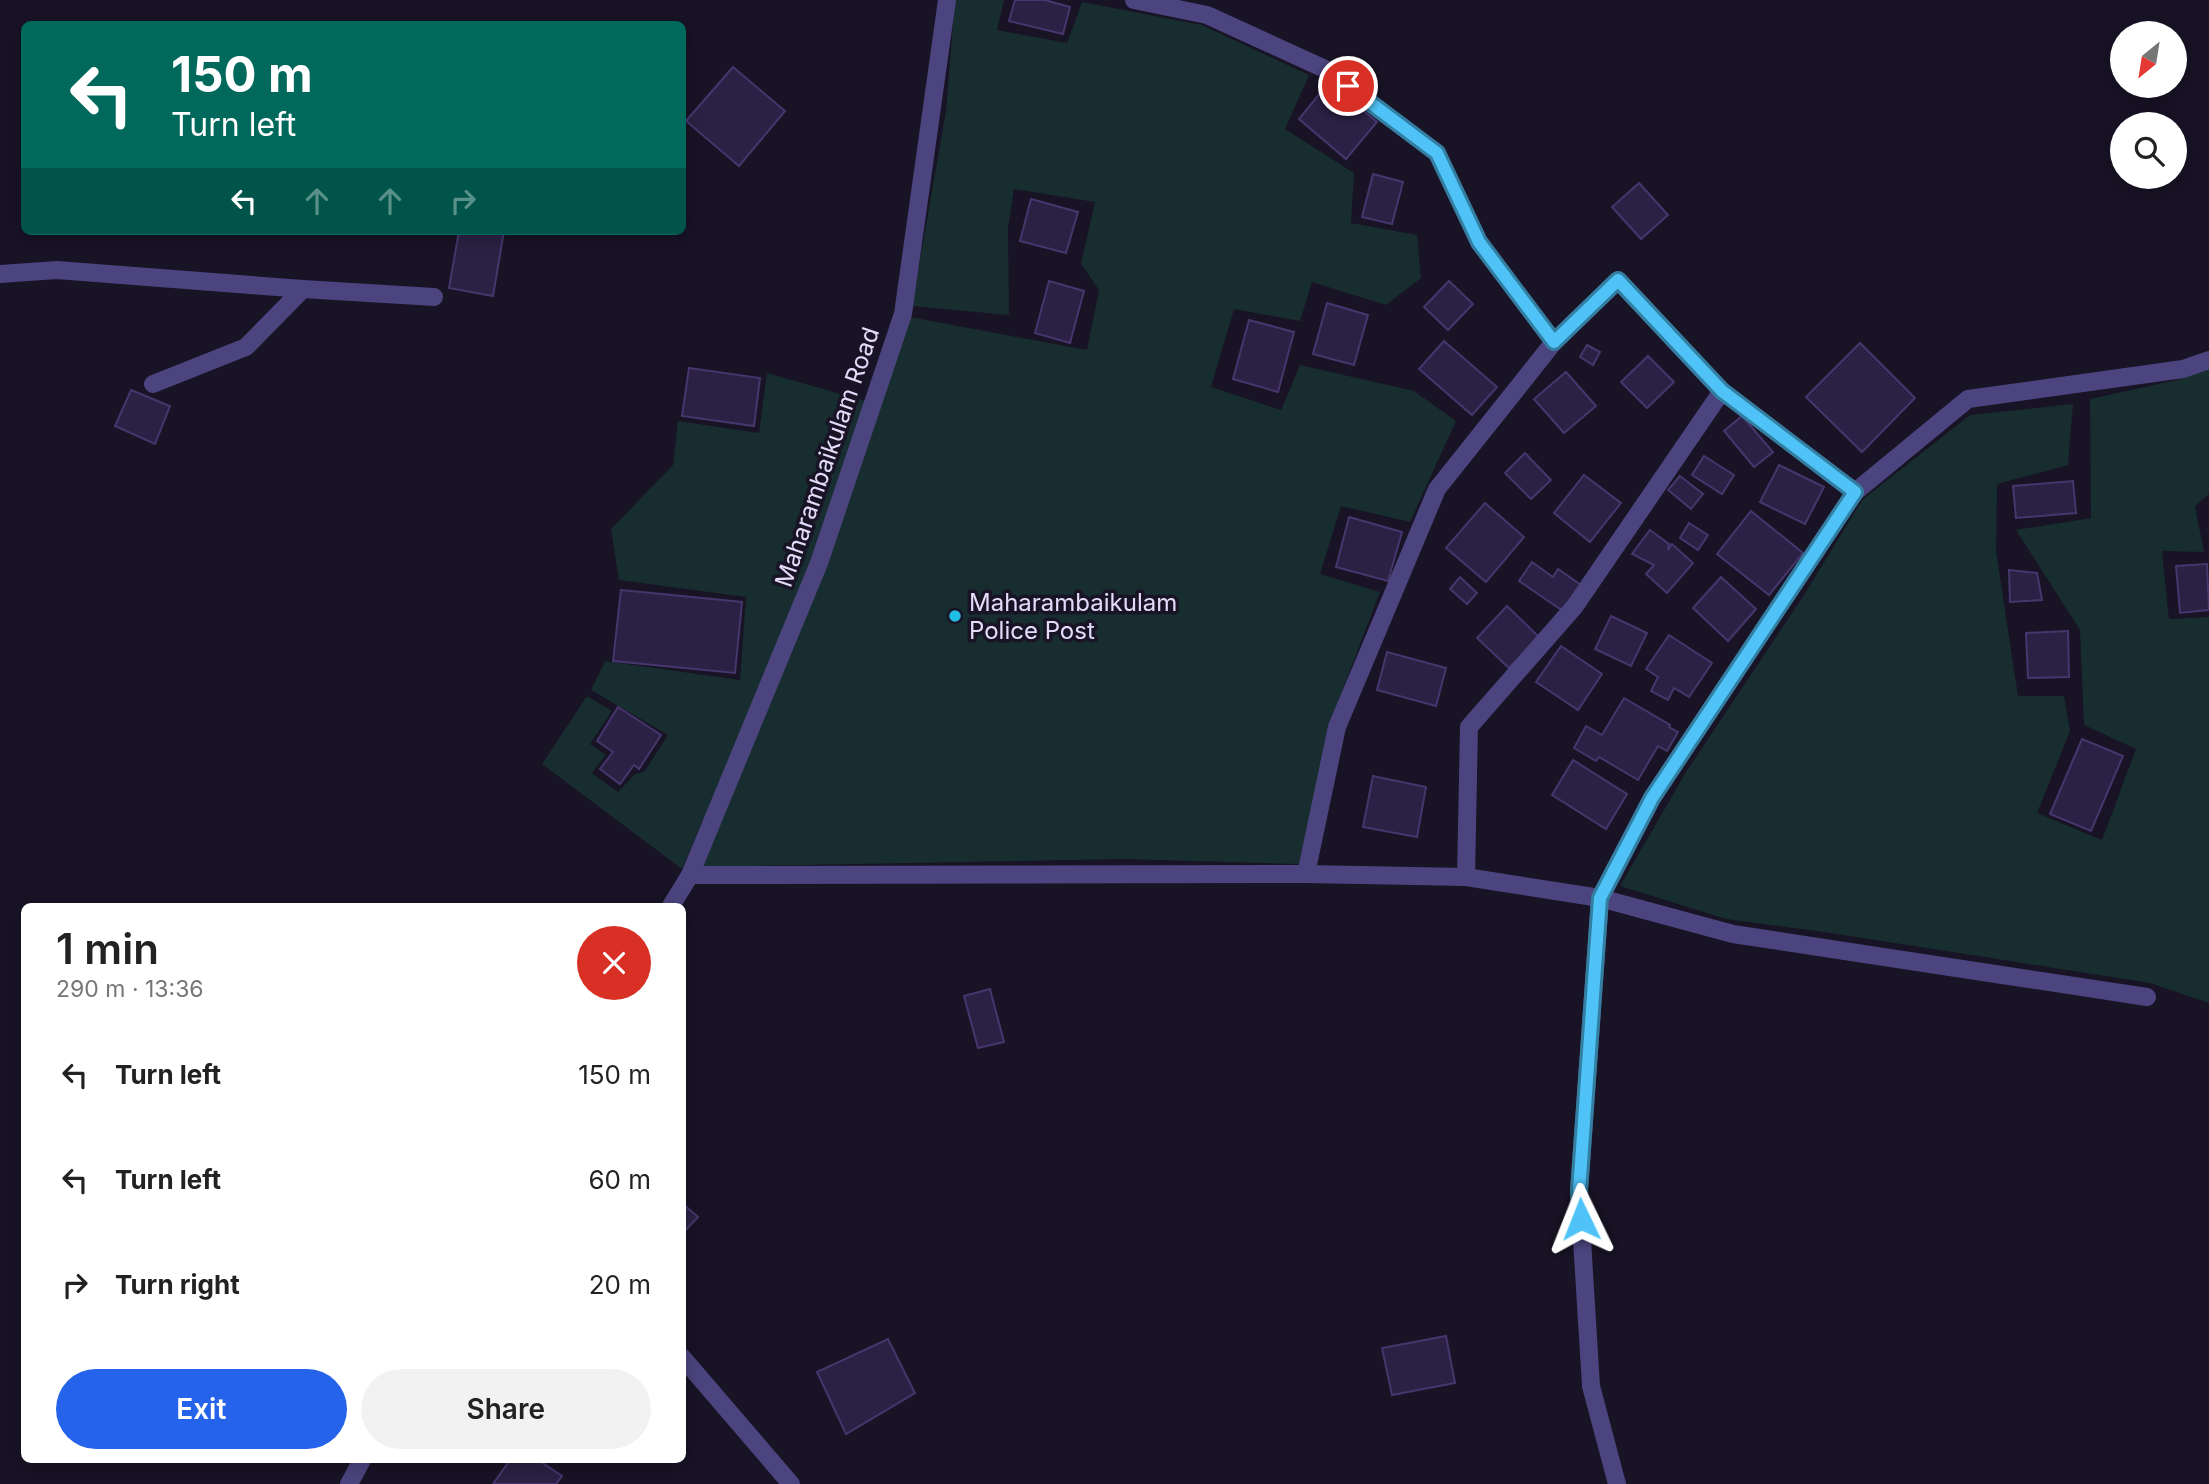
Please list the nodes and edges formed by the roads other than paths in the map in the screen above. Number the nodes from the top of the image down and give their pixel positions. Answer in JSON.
{"nodes":[{"id":1,"x":947,"y":0,"type":"edge"},
{"id":2,"x":1134,"y":0,"type":"edge"},
{"id":3,"x":0,"y":274,"type":"edge"},
{"id":4,"x":303,"y":289,"type":"junction"},
{"id":5,"x":434,"y":297,"type":"dead end"},
{"id":6,"x":1554,"y":342,"type":"junction"},
{"id":7,"x":2209,"y":360,"type":"edge"},
{"id":8,"x":153,"y":384,"type":"dead end"},
{"id":9,"x":1722,"y":391,"type":"junction"},
{"id":10,"x":1855,"y":492,"type":"junction"},
{"id":11,"x":1306,"y":874,"type":"junction"},
{"id":12,"x":690,"y":875,"type":"junction"},
{"id":13,"x":1466,"y":877,"type":"junction"},
{"id":14,"x":1600,"y":898,"type":"junction"},
{"id":15,"x":673,"y":903,"type":"edge"},
{"id":16,"x":2147,"y":997,"type":"dead end"},
{"id":17,"x":686,"y":1362,"type":"edge"},
{"id":18,"x":360,"y":1463,"type":"edge"},
{"id":19,"x":349,"y":1484,"type":"edge"},
{"id":20,"x":791,"y":1484,"type":"edge"},
{"id":21,"x":1617,"y":1484,"type":"edge"}],
"edges":[{"from":1,"to":12,"type":"street","name":"Maharambaikulam Road"},
{"from":2,"to":6,"type":"street"},
{"from":3,"to":4,"type":"street"},
{"from":4,"to":5,"type":"street"},
{"from":4,"to":8,"type":"street"},
{"from":6,"to":9,"type":"street"},
{"from":6,"to":11,"type":"street"},
{"from":7,"to":10,"type":"street"},
{"from":9,"to":10,"type":"street"},
{"from":9,"to":13,"type":"street"},
{"from":10,"to":14,"type":"street"},
{"from":11,"to":12,"type":"street"},
{"from":11,"to":13,"type":"street"},
{"from":12,"to":15,"type":"street","name":"Maharambaikulam Road"},
{"from":13,"to":14,"type":"street"},
{"from":14,"to":16,"type":"street"},
{"from":14,"to":21,"type":"street"},
{"from":17,"to":20,"type":"street"},
{"from":18,"to":19,"type":"street"}]}
